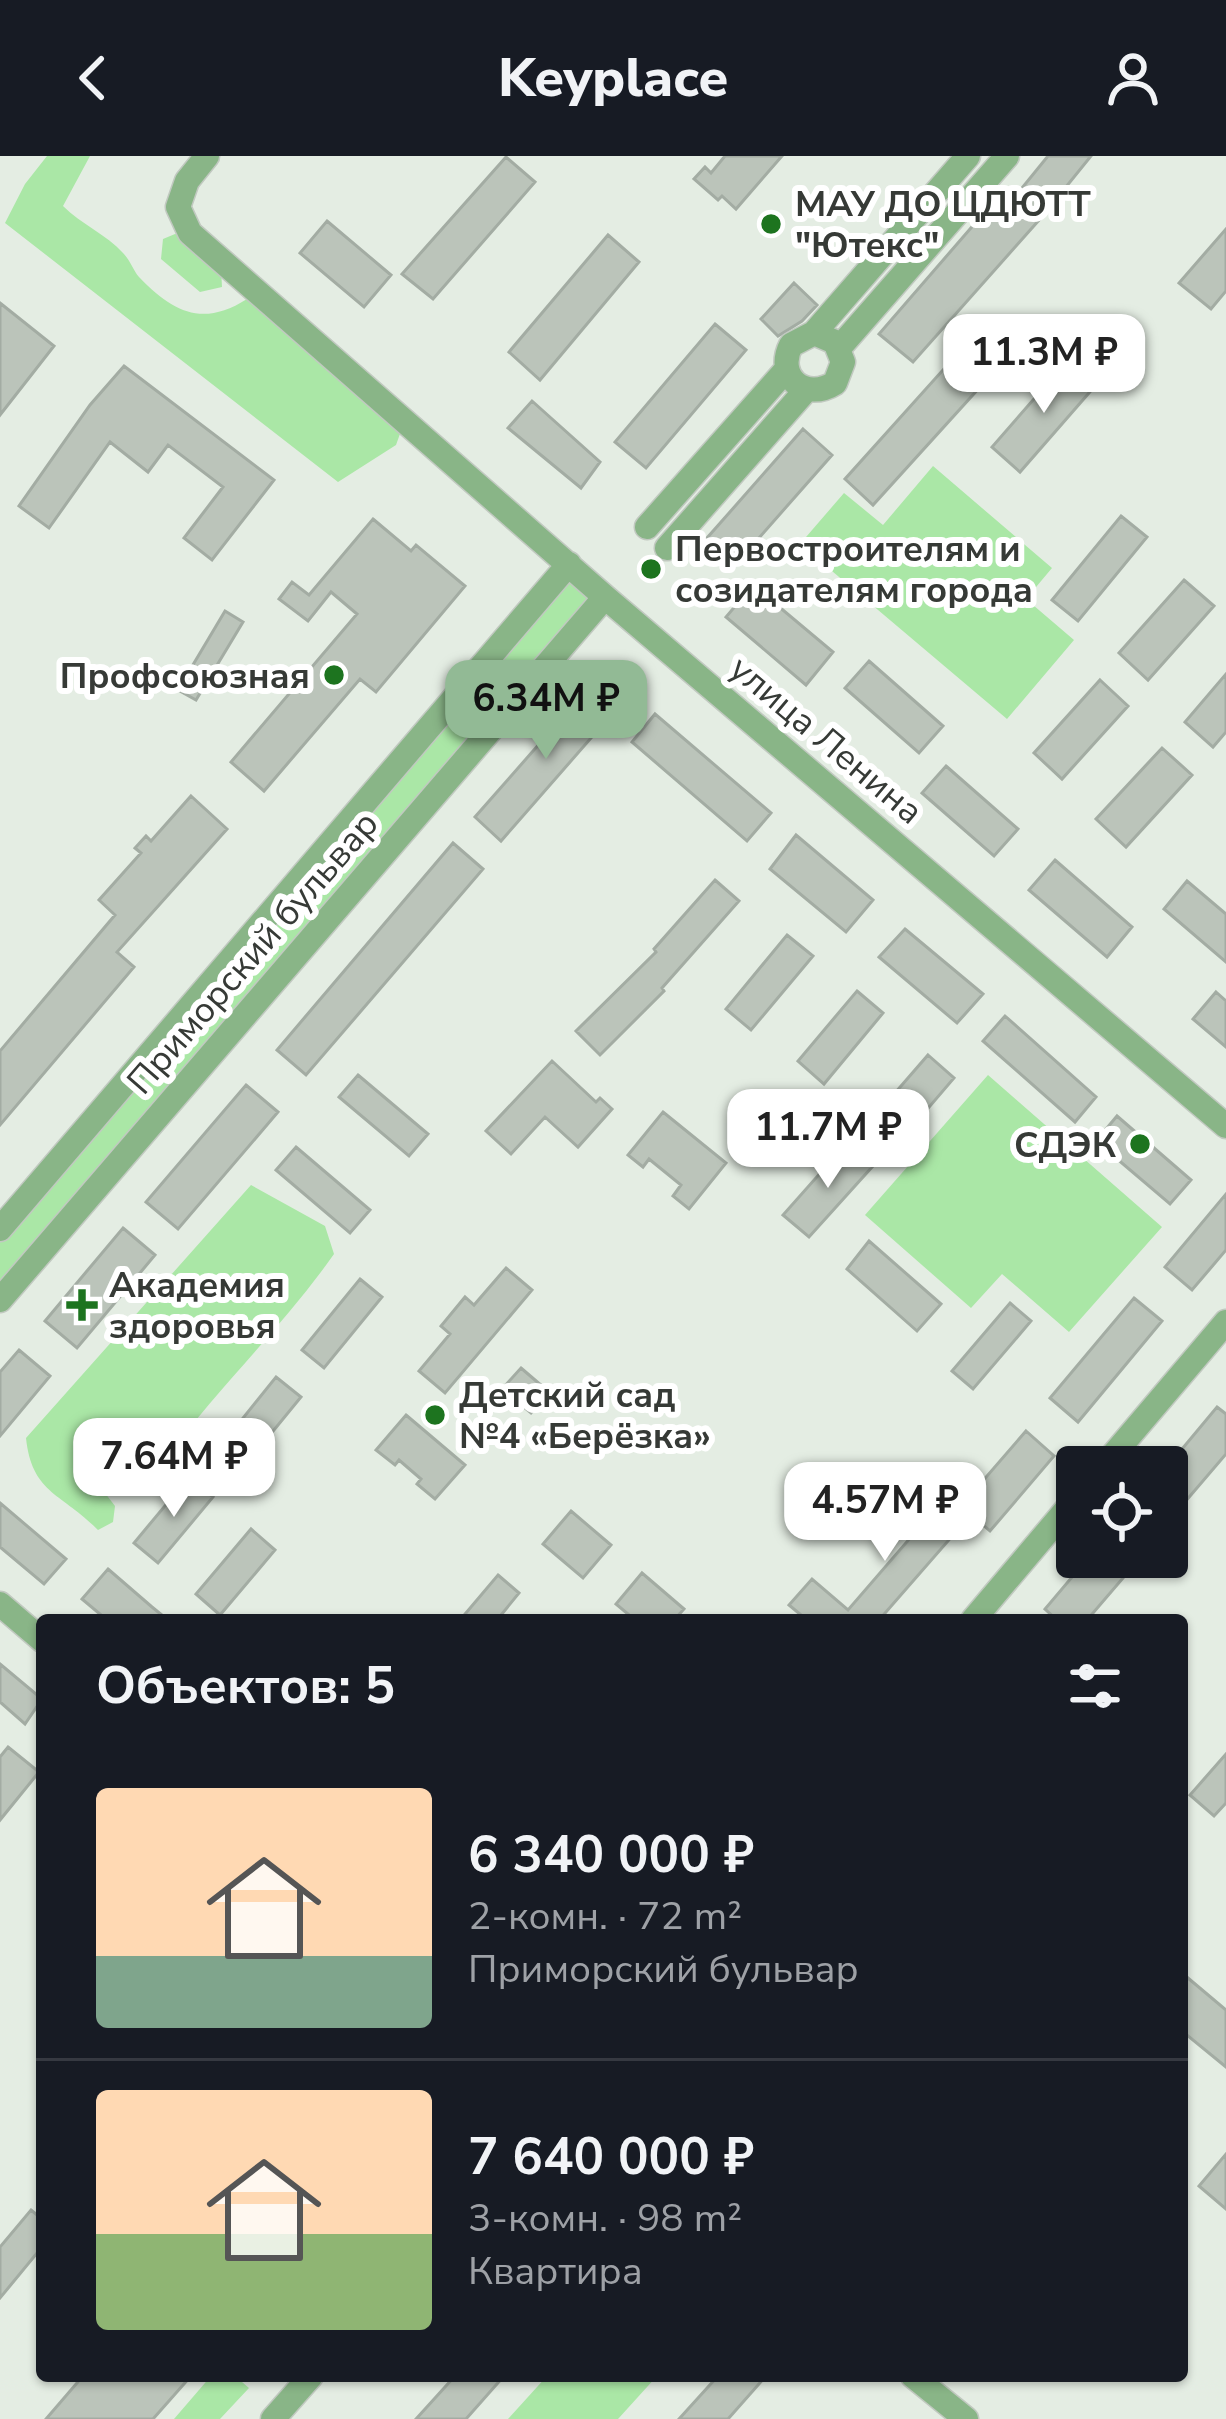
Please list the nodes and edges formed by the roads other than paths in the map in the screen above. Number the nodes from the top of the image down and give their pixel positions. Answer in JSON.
{"nodes":[{"id":1,"x":207,"y":156,"type":"edge"},
{"id":2,"x":968,"y":156,"type":"edge"},
{"id":3,"x":1007,"y":156,"type":"edge"},
{"id":4,"x":814,"y":333,"type":"junction"},
{"id":5,"x":839,"y":348,"type":"junction"},
{"id":6,"x":786,"y":370,"type":"junction"},
{"id":7,"x":806,"y":390,"type":"junction"},
{"id":8,"x":647,"y":526,"type":"dead end"},
{"id":9,"x":667,"y":548,"type":"dead end"},
{"id":10,"x":569,"y":564,"type":"junction"},
{"id":11,"x":605,"y":597,"type":"junction"},
{"id":12,"x":1226,"y":1126,"type":"edge"},
{"id":13,"x":0,"y":1229,"type":"edge"},
{"id":14,"x":0,"y":1300,"type":"edge"},
{"id":15,"x":1226,"y":1322,"type":"edge"},
{"id":16,"x":1120,"y":1446,"type":"edge"},
{"id":17,"x":1056,"y":1522,"type":"edge"},
{"id":18,"x":0,"y":1604,"type":"edge"},
{"id":19,"x":978,"y":1614,"type":"edge"},
{"id":20,"x":36,"y":1635,"type":"edge"},
{"id":21,"x":306,"y":2382,"type":"edge"},
{"id":22,"x":920,"y":2382,"type":"edge"},
{"id":23,"x":274,"y":2419,"type":"edge"},
{"id":24,"x":965,"y":2419,"type":"edge"}],
"edges":[{"from":1,"to":10,"type":"street","name":"улица Ленина"},
{"from":2,"to":4,"type":"street"},
{"from":3,"to":5,"type":"street"},
{"from":4,"to":5,"type":"street"},
{"from":4,"to":6,"type":"street"},
{"from":5,"to":7,"type":"street"},
{"from":6,"to":7,"type":"street"},
{"from":6,"to":8,"type":"street"},
{"from":7,"to":9,"type":"street"},
{"from":10,"to":11,"type":"street","name":"улица Ленина"},
{"from":10,"to":13,"type":"street","name":"Приморский бульвар"},
{"from":11,"to":12,"type":"street","name":"улица Ленина"},
{"from":11,"to":14,"type":"street","name":"Приморский бульвар"},
{"from":15,"to":16,"type":"street"},
{"from":17,"to":19,"type":"street"},
{"from":18,"to":20,"type":"street"},
{"from":21,"to":23,"type":"street"},
{"from":22,"to":24,"type":"street"}]}
